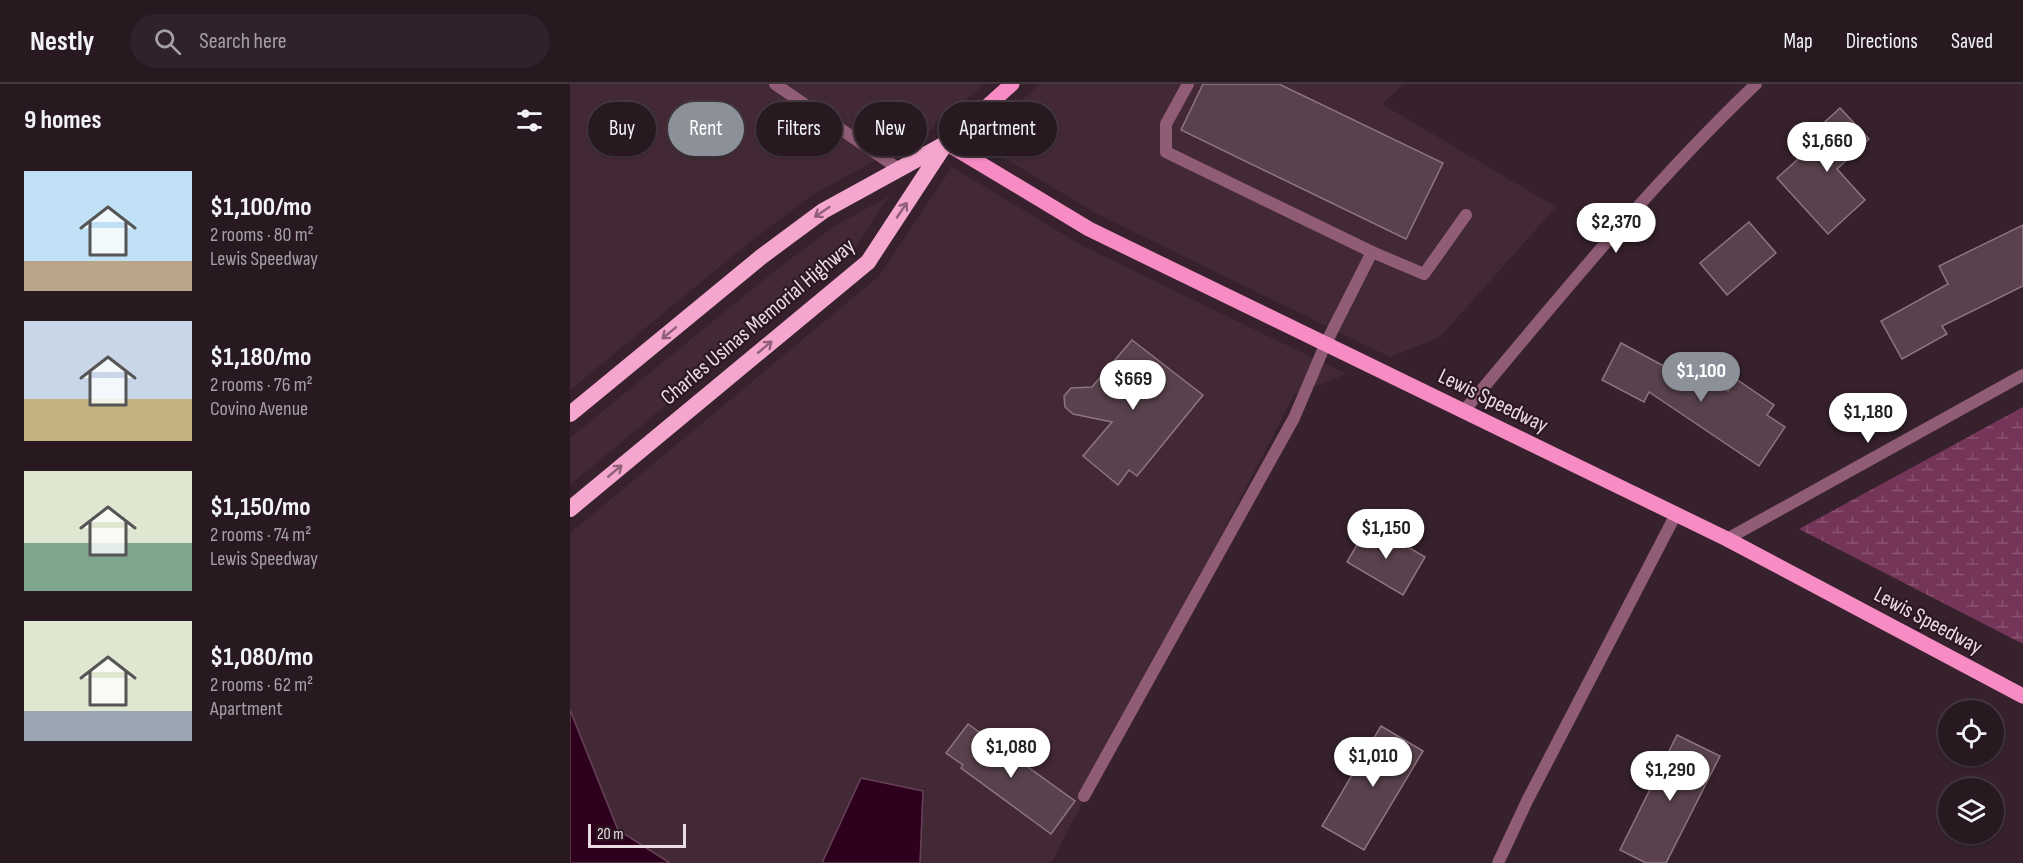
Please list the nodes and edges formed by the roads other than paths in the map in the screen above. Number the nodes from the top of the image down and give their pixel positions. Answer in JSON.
{"nodes":[{"id":1,"x":775,"y":84,"type":"edge"},
{"id":2,"x":1012,"y":84,"type":"edge"},
{"id":3,"x":1188,"y":84,"type":"edge"},
{"id":4,"x":1755,"y":84,"type":"edge"},
{"id":5,"x":992,"y":102,"type":"edge"},
{"id":6,"x":939,"y":147,"type":"edge"},
{"id":7,"x":939,"y":154,"type":"edge"},
{"id":8,"x":968,"y":156,"type":"edge"},
{"id":9,"x":898,"y":169,"type":"junction"},
{"id":10,"x":1466,"y":215,"type":"dead end"},
{"id":11,"x":1372,"y":252,"type":"junction"},
{"id":12,"x":1326,"y":345,"type":"junction"},
{"id":13,"x":2023,"y":375,"type":"edge"},
{"id":14,"x":1463,"y":412,"type":"junction"},
{"id":15,"x":570,"y":414,"type":"edge"},
{"id":16,"x":570,"y":509,"type":"edge"},
{"id":17,"x":1676,"y":514,"type":"junction"},
{"id":18,"x":1727,"y":539,"type":"junction"},
{"id":19,"x":2023,"y":696,"type":"edge"},
{"id":20,"x":1084,"y":796,"type":"dead end"},
{"id":21,"x":1498,"y":863,"type":"edge"}],
"edges":[{"from":1,"to":9,"type":"street"},
{"from":2,"to":5,"type":"main road","name":"Charles Usinas Memorial Highway"},
{"from":3,"to":11,"type":"street"},
{"from":4,"to":14,"type":"street"},
{"from":6,"to":9,"type":"highway","name":"Charles Usinas Memorial Highway"},
{"from":16,"to":7,"type":"highway","name":"Charles Usinas Memorial Highway","one_way":true},
{"from":8,"to":12,"type":"main road","name":"Lewis Speedway"},
{"from":9,"to":15,"type":"highway","name":"Charles Usinas Memorial Highway","one_way":true},
{"from":10,"to":11,"type":"street"},
{"from":11,"to":12,"type":"street"},
{"from":12,"to":14,"type":"main road","name":"Lewis Speedway"},
{"from":12,"to":20,"type":"street"},
{"from":13,"to":18,"type":"street"},
{"from":14,"to":17,"type":"main road","name":"Lewis Speedway"},
{"from":17,"to":18,"type":"main road","name":"Lewis Speedway"},
{"from":17,"to":21,"type":"street"},
{"from":18,"to":19,"type":"main road","name":"Lewis Speedway"}]}
